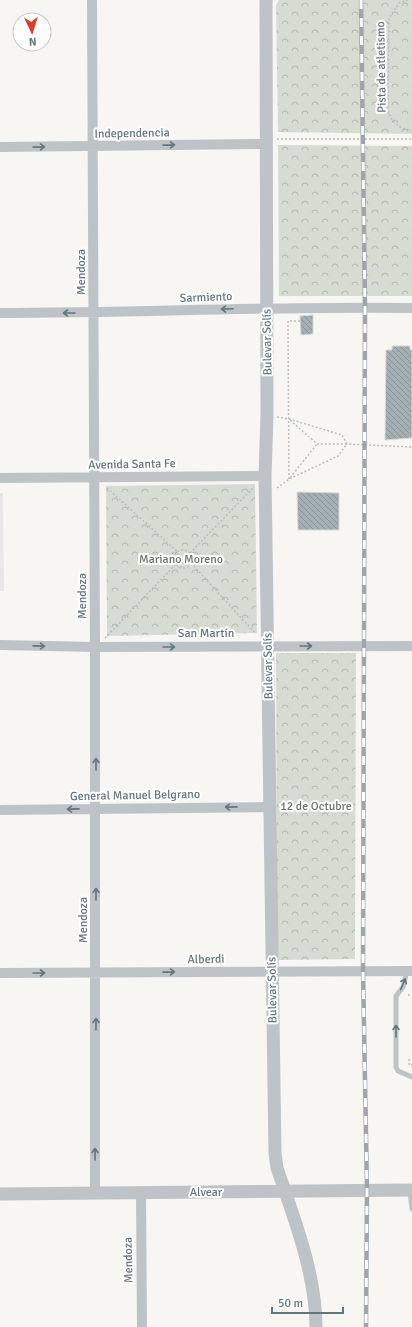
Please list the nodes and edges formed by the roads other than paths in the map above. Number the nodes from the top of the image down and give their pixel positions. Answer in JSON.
{"nodes":[{"id":1,"x":92,"y":0,"type":"edge"},
{"id":2,"x":266,"y":0,"type":"edge"},
{"id":3,"x":265,"y":142,"type":"junction"},
{"id":4,"x":94,"y":146,"type":"junction"},
{"id":5,"x":0,"y":147,"type":"edge"},
{"id":6,"x":266,"y":308,"type":"junction"},
{"id":7,"x":412,"y":308,"type":"edge"},
{"id":8,"x":0,"y":313,"type":"edge"},
{"id":9,"x":94,"y":313,"type":"junction"},
{"id":10,"x":265,"y":476,"type":"junction"},
{"id":11,"x":95,"y":477,"type":"junction"},
{"id":12,"x":0,"y":478,"type":"edge"},
{"id":13,"x":0,"y":645,"type":"edge"},
{"id":14,"x":267,"y":646,"type":"junction"},
{"id":15,"x":412,"y":646,"type":"edge"},
{"id":16,"x":96,"y":647,"type":"junction"},
{"id":17,"x":270,"y":807,"type":"junction"},
{"id":18,"x":96,"y":809,"type":"junction"},
{"id":19,"x":0,"y":810,"type":"edge"},
{"id":20,"x":272,"y":971,"type":"junction"},
{"id":21,"x":410,"y":971,"type":"edge"},
{"id":22,"x":0,"y":973,"type":"edge"},
{"id":23,"x":96,"y":973,"type":"junction"},
{"id":24,"x":412,"y":1077,"type":"edge"},
{"id":25,"x":411,"y":1190,"type":"edge"},
{"id":26,"x":285,"y":1191,"type":"junction"},
{"id":27,"x":141,"y":1192,"type":"junction"},
{"id":28,"x":94,"y":1193,"type":"junction"},
{"id":29,"x":0,"y":1194,"type":"edge"},
{"id":30,"x":412,"y":1209,"type":"edge"},
{"id":31,"x":142,"y":1327,"type":"edge"},
{"id":32,"x":316,"y":1327,"type":"edge"}],
"edges":[{"from":1,"to":4,"type":"street","name":"Mendoza"},
{"from":2,"to":3,"type":"street","name":"Bulevar Solís"},
{"from":4,"to":3,"type":"street","name":"Independencia","one_way":true},
{"from":3,"to":6,"type":"street","name":"Bulevar Solís"},
{"from":5,"to":4,"type":"street","name":"Independencia","one_way":true},
{"from":4,"to":9,"type":"street","name":"Mendoza"},
{"from":6,"to":7,"type":"street","name":"Sarmiento"},
{"from":6,"to":9,"type":"street","name":"Sarmiento","one_way":true},
{"from":6,"to":10,"type":"street","name":"Bulevar Solís"},
{"from":9,"to":8,"type":"street","name":"Sarmiento","one_way":true},
{"from":9,"to":11,"type":"street","name":"Mendoza"},
{"from":10,"to":11,"type":"street","name":"Avenida Santa Fe"},
{"from":10,"to":14,"type":"street","name":"Bulevar Solís"},
{"from":11,"to":12,"type":"street","name":"Avenida Santa Fe"},
{"from":11,"to":16,"type":"street","name":"Mendoza"},
{"from":13,"to":16,"type":"street","name":"San Martín","one_way":true},
{"from":14,"to":15,"type":"street","name":"San Martín","one_way":true},
{"from":16,"to":14,"type":"street","name":"San Martín","one_way":true},
{"from":14,"to":17,"type":"street","name":"Bulevar Solís"},
{"from":18,"to":16,"type":"street","name":"Mendoza","one_way":true},
{"from":17,"to":18,"type":"street","name":"General Manuel Belgrano","one_way":true},
{"from":17,"to":20,"type":"street","name":"Bulevar Solís"},
{"from":18,"to":19,"type":"street","name":"General Manuel Belgrano","one_way":true},
{"from":23,"to":18,"type":"street","name":"Mendoza","one_way":true},
{"from":20,"to":21,"type":"street","name":"Alberdi"},
{"from":23,"to":20,"type":"street","name":"Alberdi","one_way":true},
{"from":20,"to":26,"type":"street","name":"Bulevar Solís"},
{"from":24,"to":21,"type":"lane","one_way":true},
{"from":22,"to":23,"type":"street","name":"Alberdi","one_way":true},
{"from":28,"to":23,"type":"street","name":"Mendoza","one_way":true},
{"from":25,"to":26,"type":"street","name":"Alvear"},
{"from":25,"to":30,"type":"lane"},
{"from":26,"to":27,"type":"street","name":"Alvear"},
{"from":26,"to":32,"type":"street","name":"Bulevar Solís"},
{"from":27,"to":28,"type":"street","name":"Alvear"},
{"from":27,"to":31,"type":"street","name":"Mendoza"},
{"from":28,"to":29,"type":"street","name":"Alvear"}]}
